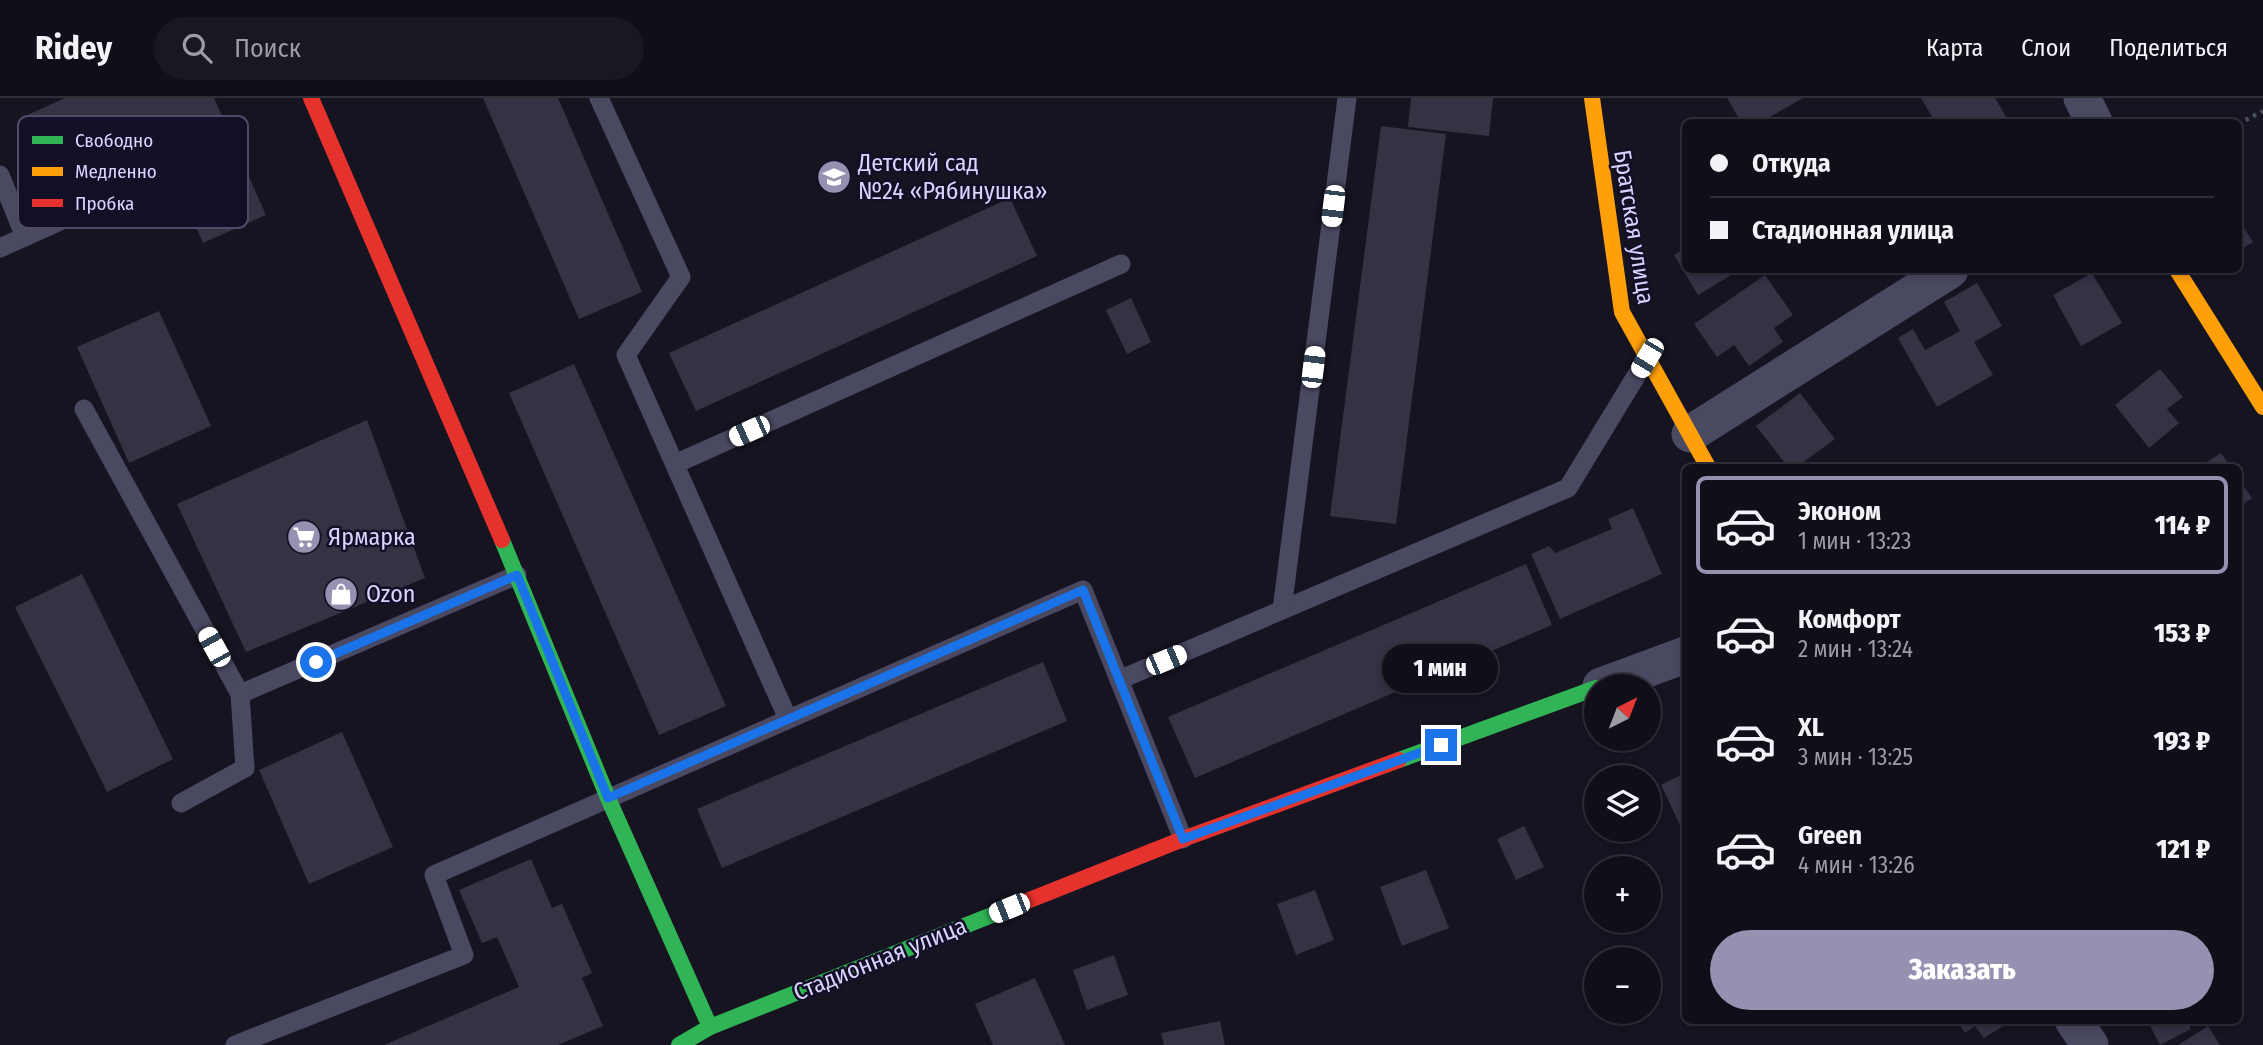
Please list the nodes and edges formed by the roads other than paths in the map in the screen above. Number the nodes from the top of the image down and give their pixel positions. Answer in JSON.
{"nodes":[{"id":1,"x":311,"y":98,"type":"edge"},
{"id":2,"x":599,"y":98,"type":"edge"},
{"id":3,"x":1347,"y":98,"type":"edge"},
{"id":4,"x":1592,"y":98,"type":"edge"},
{"id":5,"x":2082,"y":98,"type":"edge"},
{"id":6,"x":2092,"y":119,"type":"edge"},
{"id":7,"x":0,"y":175,"type":"edge"},
{"id":8,"x":18,"y":220,"type":"edge"},
{"id":9,"x":21,"y":228,"type":"edge"},
{"id":10,"x":45,"y":228,"type":"edge"},
{"id":11,"x":25,"y":237,"type":"junction"},
{"id":12,"x":0,"y":248,"type":"edge"},
{"id":13,"x":1121,"y":264,"type":"dead end"},
{"id":14,"x":1945,"y":273,"type":"edge"},
{"id":15,"x":2178,"y":273,"type":"edge"},
{"id":16,"x":1647,"y":358,"type":"junction"},
{"id":17,"x":2263,"y":407,"type":"edge"},
{"id":18,"x":84,"y":409,"type":"dead end"},
{"id":19,"x":1690,"y":434,"type":"junction"},
{"id":20,"x":675,"y":464,"type":"junction"},
{"id":21,"x":1707,"y":464,"type":"edge"},
{"id":22,"x":517,"y":575,"type":"junction"},
{"id":23,"x":1282,"y":610,"type":"junction"},
{"id":24,"x":1682,"y":656,"type":"edge"},
{"id":25,"x":1634,"y":674,"type":"edge"},
{"id":26,"x":1119,"y":680,"type":"junction"},
{"id":27,"x":1584,"y":692,"type":"edge"},
{"id":28,"x":240,"y":694,"type":"junction"},
{"id":29,"x":788,"y":719,"type":"junction"},
{"id":30,"x":608,"y":798,"type":"junction"},
{"id":31,"x":181,"y":803,"type":"dead end"},
{"id":32,"x":1183,"y":839,"type":"junction"},
{"id":33,"x":2076,"y":1024,"type":"edge"},
{"id":34,"x":710,"y":1027,"type":"junction"},
{"id":35,"x":235,"y":1045,"type":"edge"},
{"id":36,"x":679,"y":1045,"type":"edge"},
{"id":37,"x":2090,"y":1045,"type":"edge"}],
"edges":[{"from":1,"to":22,"type":"street"},
{"from":2,"to":20,"type":"lane"},
{"from":3,"to":23,"type":"lane"},
{"from":4,"to":16,"type":"street","name":"Братская улица"},
{"from":5,"to":6,"type":"street"},
{"from":7,"to":8,"type":"lane"},
{"from":9,"to":11,"type":"lane"},
{"from":10,"to":11,"type":"lane"},
{"from":11,"to":12,"type":"lane"},
{"from":13,"to":20,"type":"lane"},
{"from":14,"to":19,"type":"street"},
{"from":15,"to":17,"type":"street"},
{"from":16,"to":19,"type":"street","name":"Братская улица"},
{"from":16,"to":23,"type":"lane"},
{"from":18,"to":28,"type":"lane"},
{"from":19,"to":21,"type":"street","name":"Братская улица"},
{"from":20,"to":29,"type":"lane"},
{"from":22,"to":28,"type":"lane"},
{"from":22,"to":30,"type":"street"},
{"from":23,"to":26,"type":"lane"},
{"from":24,"to":25,"type":"street"},
{"from":26,"to":29,"type":"lane"},
{"from":26,"to":32,"type":"lane"},
{"from":27,"to":32,"type":"street","name":"Стадионная улица"},
{"from":28,"to":31,"type":"lane"},
{"from":29,"to":30,"type":"lane"},
{"from":30,"to":34,"type":"street"},
{"from":30,"to":35,"type":"lane"},
{"from":32,"to":34,"type":"street","name":"Стадионная улица"},
{"from":33,"to":37,"type":"street"},
{"from":34,"to":36,"type":"street","name":"Стадионная улица"}]}
